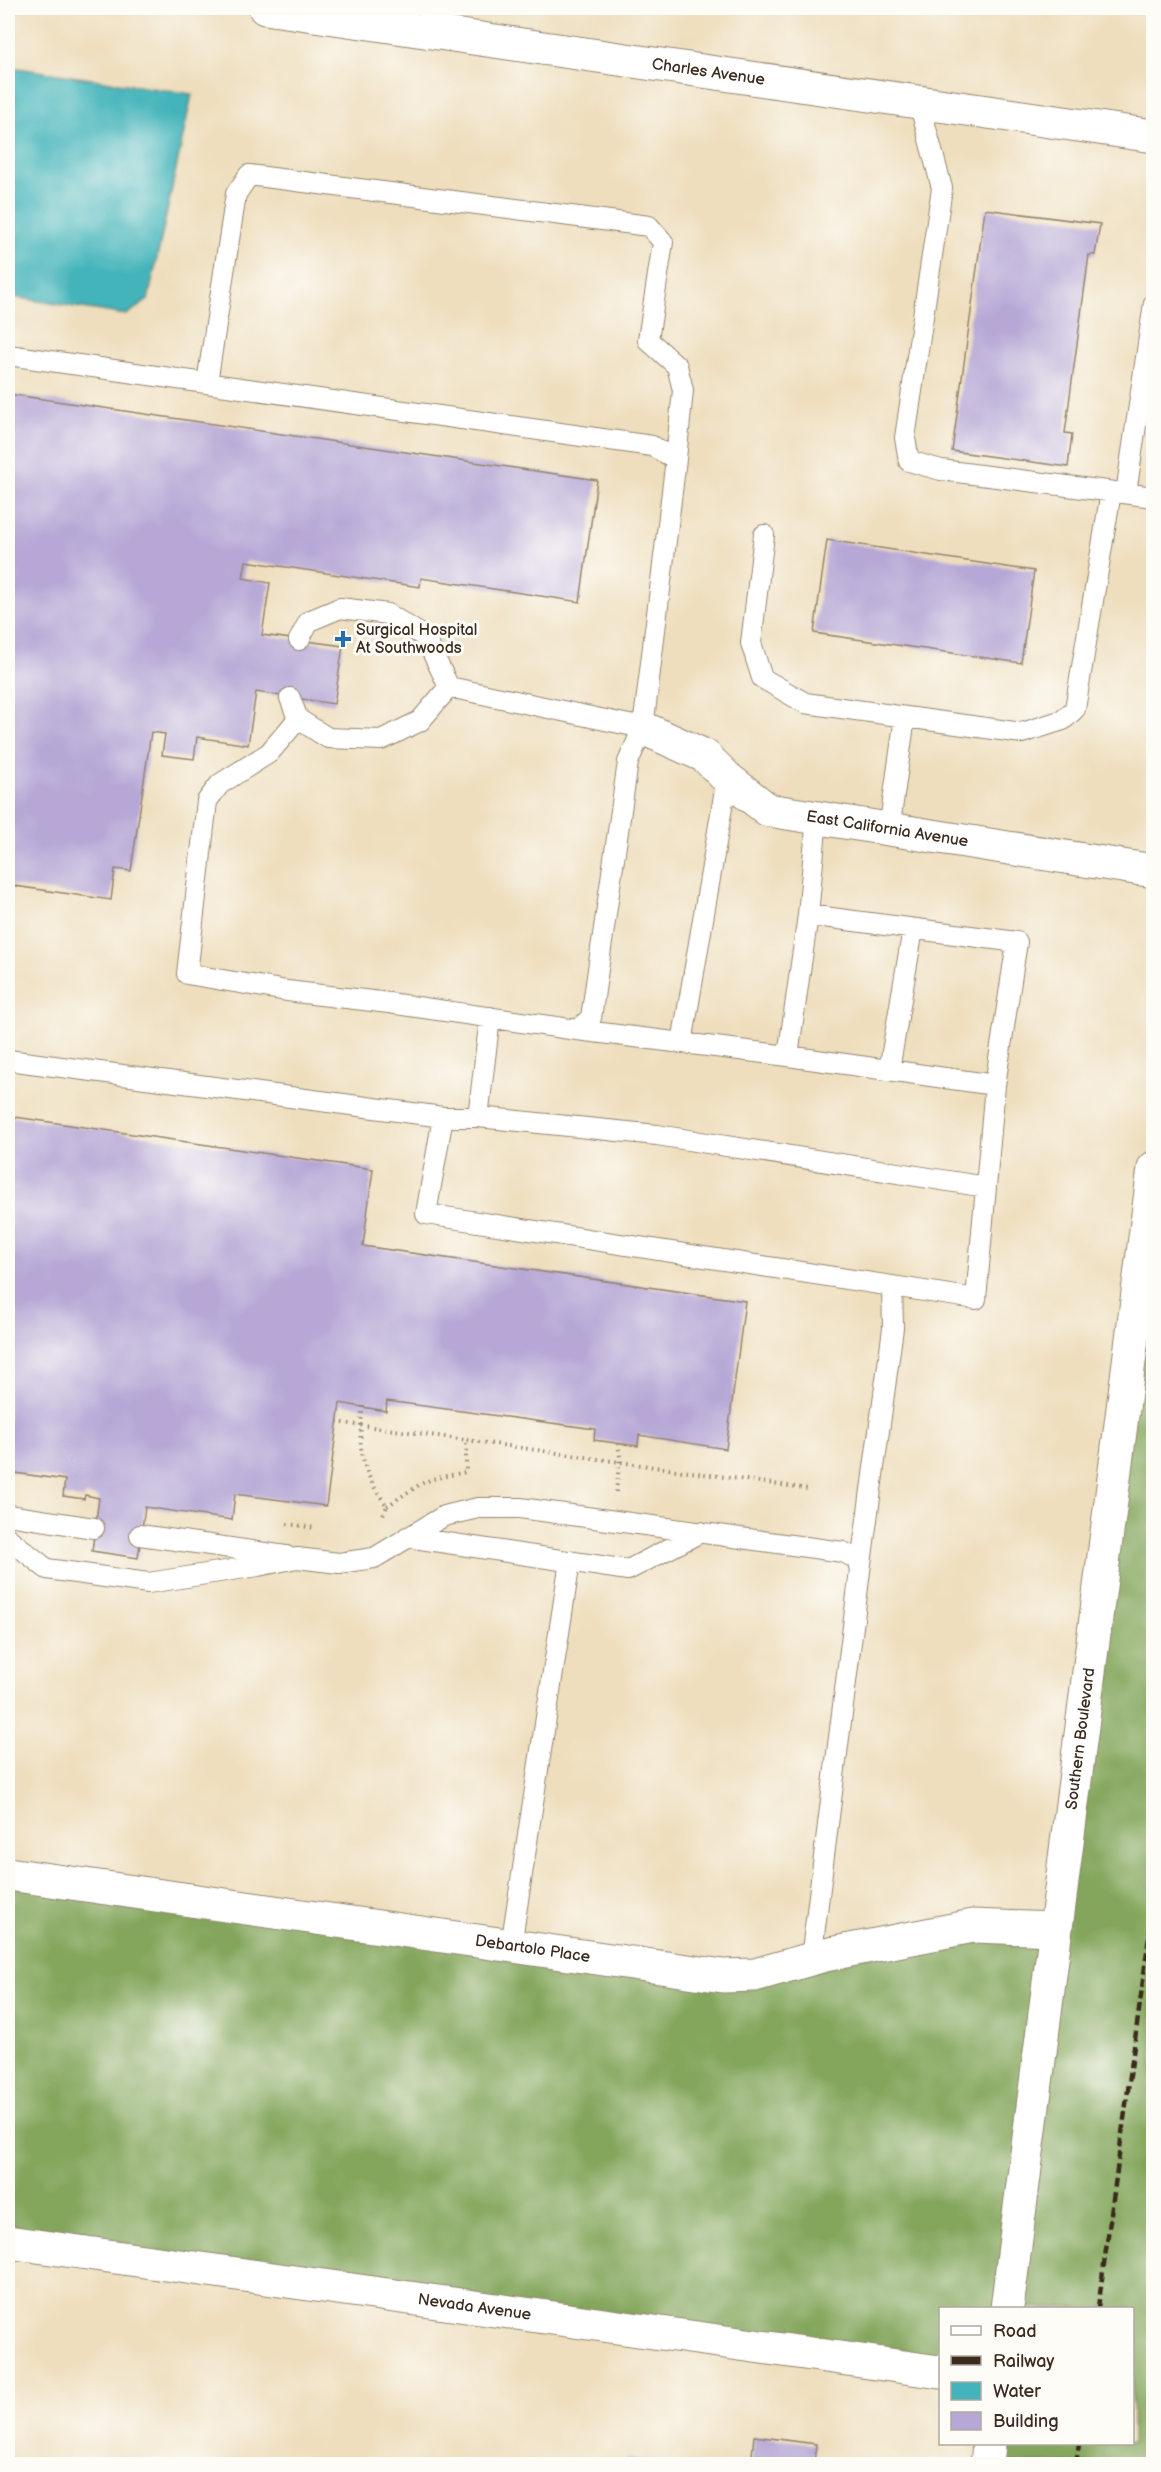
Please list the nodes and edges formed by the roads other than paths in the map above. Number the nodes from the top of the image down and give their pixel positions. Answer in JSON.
{"nodes":[{"id":1,"x":265,"y":8,"type":"edge"},
{"id":2,"x":919,"y":102,"type":"junction"},
{"id":3,"x":1154,"y":136,"type":"edge"},
{"id":4,"x":1154,"y":303,"type":"edge"},
{"id":5,"x":8,"y":356,"type":"edge"},
{"id":6,"x":207,"y":384,"type":"junction"},
{"id":7,"x":676,"y":459,"type":"junction"},
{"id":8,"x":1118,"y":493,"type":"junction"},
{"id":9,"x":1154,"y":497,"type":"edge"},
{"id":10,"x":764,"y":535,"type":"dead end"},
{"id":11,"x":299,"y":640,"type":"dead end"},
{"id":12,"x":449,"y":687,"type":"junction"},
{"id":13,"x":290,"y":698,"type":"dead end"},
{"id":14,"x":905,"y":717,"type":"junction"},
{"id":15,"x":298,"y":719,"type":"junction"},
{"id":16,"x":643,"y":728,"type":"junction"},
{"id":17,"x":727,"y":778,"type":"junction"},
{"id":18,"x":817,"y":818,"type":"junction"},
{"id":19,"x":889,"y":830,"type":"junction"},
{"id":20,"x":1154,"y":871,"type":"edge"},
{"id":21,"x":807,"y":915,"type":"junction"},
{"id":22,"x":913,"y":929,"type":"junction"},
{"id":23,"x":490,"y":1017,"type":"junction"},
{"id":24,"x":577,"y":1030,"type":"junction"},
{"id":25,"x":682,"y":1042,"type":"junction"},
{"id":26,"x":788,"y":1056,"type":"junction"},
{"id":27,"x":8,"y":1060,"type":"edge"},
{"id":28,"x":889,"y":1070,"type":"junction"},
{"id":29,"x":995,"y":1085,"type":"junction"},
{"id":30,"x":443,"y":1117,"type":"junction"},
{"id":31,"x":478,"y":1117,"type":"junction"},
{"id":32,"x":1154,"y":1168,"type":"edge"},
{"id":33,"x":986,"y":1187,"type":"junction"},
{"id":34,"x":892,"y":1286,"type":"junction"},
{"id":35,"x":8,"y":1515,"type":"edge"},
{"id":36,"x":94,"y":1528,"type":"dead end"},
{"id":37,"x":701,"y":1532,"type":"junction"},
{"id":38,"x":140,"y":1535,"type":"dead end"},
{"id":39,"x":407,"y":1537,"type":"junction"},
{"id":40,"x":8,"y":1538,"type":"edge"},
{"id":41,"x":297,"y":1557,"type":"junction"},
{"id":42,"x":570,"y":1561,"type":"junction"},
{"id":43,"x":860,"y":1571,"type":"junction"},
{"id":44,"x":8,"y":1874,"type":"edge"},
{"id":45,"x":1055,"y":1929,"type":"junction"},
{"id":46,"x":511,"y":1946,"type":"junction"},
{"id":47,"x":811,"y":1959,"type":"junction"},
{"id":48,"x":8,"y":2242,"type":"edge"},
{"id":49,"x":1007,"y":2307,"type":"edge"},
{"id":50,"x":939,"y":2372,"type":"edge"},
{"id":51,"x":989,"y":2445,"type":"edge"},
{"id":52,"x":987,"y":2464,"type":"edge"}],
"edges":[{"from":1,"to":2,"type":"street","name":"Charles Avenue"},
{"from":2,"to":3,"type":"street","name":"Charles Avenue"},
{"from":2,"to":8,"type":"lane"},
{"from":4,"to":8,"type":"lane"},
{"from":5,"to":6,"type":"lane"},
{"from":6,"to":7,"type":"lane"},
{"from":6,"to":7,"type":"lane"},
{"from":7,"to":16,"type":"lane"},
{"from":8,"to":9,"type":"lane"},
{"from":8,"to":14,"type":"lane"},
{"from":10,"to":14,"type":"lane"},
{"from":11,"to":12,"type":"lane"},
{"from":12,"to":15,"type":"lane"},
{"from":12,"to":16,"type":"lane"},
{"from":13,"to":15,"type":"lane"},
{"from":14,"to":19,"type":"lane"},
{"from":15,"to":23,"type":"lane"},
{"from":16,"to":17,"type":"street","name":"East California Avenue"},
{"from":16,"to":24,"type":"lane"},
{"from":17,"to":18,"type":"street","name":"East California Avenue"},
{"from":17,"to":25,"type":"lane"},
{"from":18,"to":19,"type":"street","name":"East California Avenue"},
{"from":18,"to":21,"type":"lane"},
{"from":19,"to":20,"type":"street","name":"East California Avenue"},
{"from":21,"to":22,"type":"lane"},
{"from":21,"to":26,"type":"lane"},
{"from":22,"to":28,"type":"lane"},
{"from":22,"to":29,"type":"lane"},
{"from":23,"to":24,"type":"lane"},
{"from":23,"to":31,"type":"lane"},
{"from":24,"to":25,"type":"lane"},
{"from":25,"to":26,"type":"lane"},
{"from":26,"to":28,"type":"lane"},
{"from":27,"to":30,"type":"lane"},
{"from":28,"to":29,"type":"lane"},
{"from":29,"to":33,"type":"lane"},
{"from":30,"to":31,"type":"lane"},
{"from":30,"to":34,"type":"lane"},
{"from":31,"to":33,"type":"lane"},
{"from":32,"to":45,"type":"street","name":"Southern Boulevard"},
{"from":33,"to":34,"type":"lane"},
{"from":34,"to":43,"type":"lane"},
{"from":35,"to":36,"type":"lane"},
{"from":37,"to":39,"type":"lane"},
{"from":37,"to":42,"type":"lane"},
{"from":37,"to":43,"type":"lane"},
{"from":38,"to":41,"type":"lane"},
{"from":39,"to":41,"type":"lane"},
{"from":39,"to":42,"type":"lane"},
{"from":40,"to":41,"type":"lane"},
{"from":42,"to":46,"type":"lane"},
{"from":43,"to":47,"type":"lane"},
{"from":44,"to":46,"type":"street","name":"Debartolo Place"},
{"from":45,"to":47,"type":"street","name":"Debartolo Place"},
{"from":45,"to":49,"type":"street","name":"Southern Boulevard"},
{"from":46,"to":47,"type":"street","name":"Debartolo Place"},
{"from":48,"to":50,"type":"street","name":"Nevada Avenue"},
{"from":51,"to":52,"type":"street"}]}
